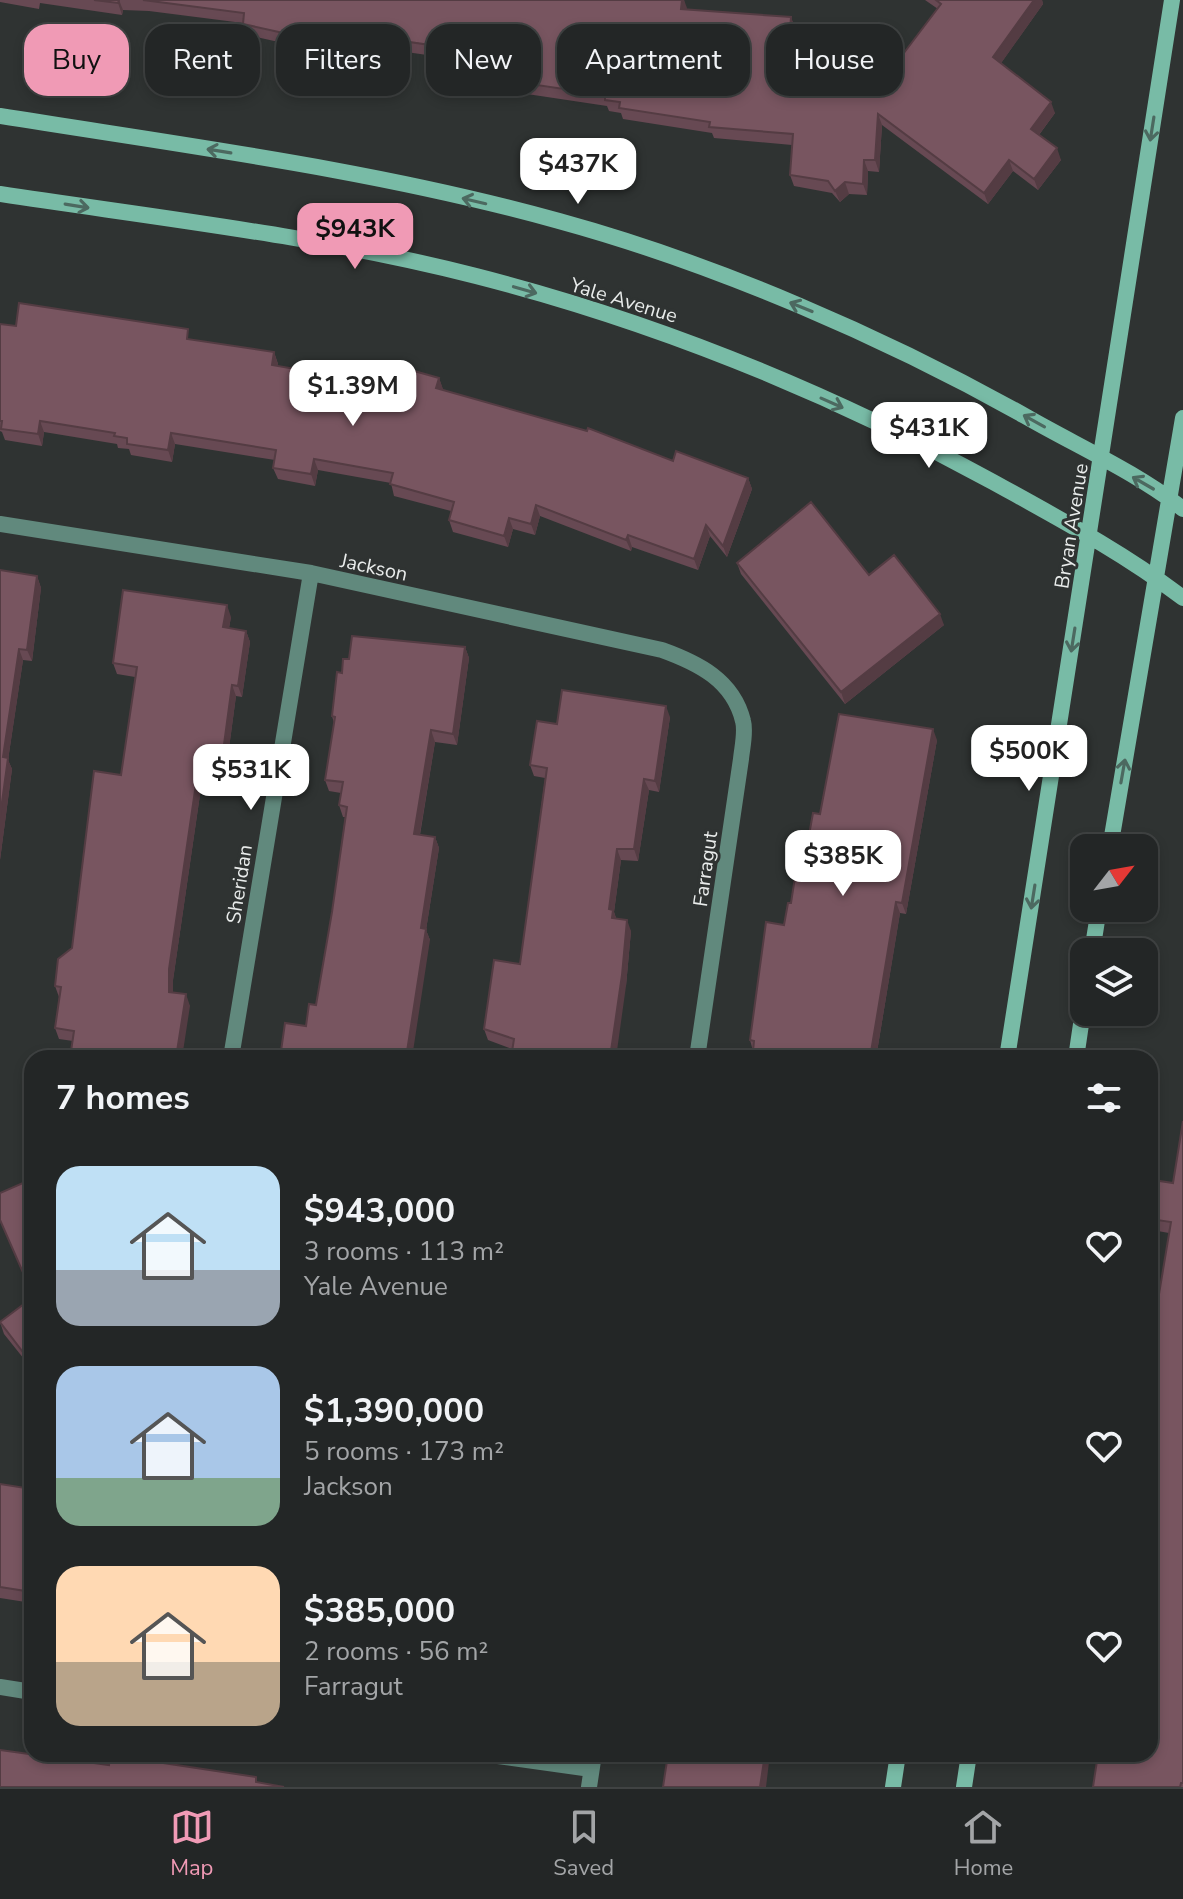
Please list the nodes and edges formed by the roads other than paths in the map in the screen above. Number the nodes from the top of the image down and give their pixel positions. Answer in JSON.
{"nodes":[{"id":1,"x":1172,"y":0,"type":"edge"},
{"id":2,"x":0,"y":116,"type":"edge"},
{"id":3,"x":0,"y":194,"type":"edge"},
{"id":4,"x":1183,"y":418,"type":"edge"},
{"id":5,"x":1102,"y":460,"type":"junction"},
{"id":6,"x":1177,"y":504,"type":"edge"},
{"id":7,"x":0,"y":524,"type":"edge"},
{"id":8,"x":1090,"y":535,"type":"junction"},
{"id":9,"x":311,"y":573,"type":"junction"},
{"id":10,"x":1157,"y":578,"type":"junction"},
{"id":11,"x":1183,"y":598,"type":"edge"},
{"id":12,"x":727,"y":688,"type":"joint"},
{"id":13,"x":1112,"y":834,"type":"edge"},
{"id":14,"x":1081,"y":1026,"type":"edge"},
{"id":15,"x":232,"y":1050,"type":"edge"},
{"id":16,"x":698,"y":1050,"type":"edge"},
{"id":17,"x":1008,"y":1050,"type":"edge"},
{"id":18,"x":1077,"y":1050,"type":"edge"},
{"id":19,"x":0,"y":1687,"type":"edge"},
{"id":20,"x":24,"y":1691,"type":"edge"},
{"id":21,"x":592,"y":1762,"type":"edge"},
{"id":22,"x":897,"y":1762,"type":"edge"},
{"id":23,"x":968,"y":1762,"type":"edge"},
{"id":24,"x":589,"y":1787,"type":"edge"},
{"id":25,"x":893,"y":1787,"type":"edge"},
{"id":26,"x":964,"y":1787,"type":"edge"}],
"edges":[{"from":1,"to":5,"type":"main road","name":"Bryan Avenue","one_way":true},
{"from":5,"to":2,"type":"main road","one_way":true},
{"from":3,"to":8,"type":"main road","name":"Yale Avenue","one_way":true},
{"from":4,"to":6,"type":"main road"},
{"from":6,"to":5,"type":"main road","one_way":true},
{"from":5,"to":8,"type":"main road","name":"Bryan Avenue"},
{"from":6,"to":10,"type":"main road"},
{"from":7,"to":9,"type":"street","name":"Jackson"},
{"from":8,"to":10,"type":"main road","name":"Yale Avenue"},
{"from":8,"to":17,"type":"main road","name":"Bryan Avenue","one_way":true},
{"from":9,"to":12,"type":"street","name":"Jackson"},
{"from":9,"to":15,"type":"street","name":"Sheridan"},
{"from":10,"to":11,"type":"main road","name":"Yale Avenue"},
{"from":13,"to":10,"type":"main road","one_way":true},
{"from":12,"to":16,"type":"street","name":"Farragut"},
{"from":14,"to":18,"type":"main road"},
{"from":19,"to":20,"type":"street"},
{"from":21,"to":24,"type":"street"},
{"from":22,"to":25,"type":"main road"},
{"from":23,"to":26,"type":"main road"}]}
